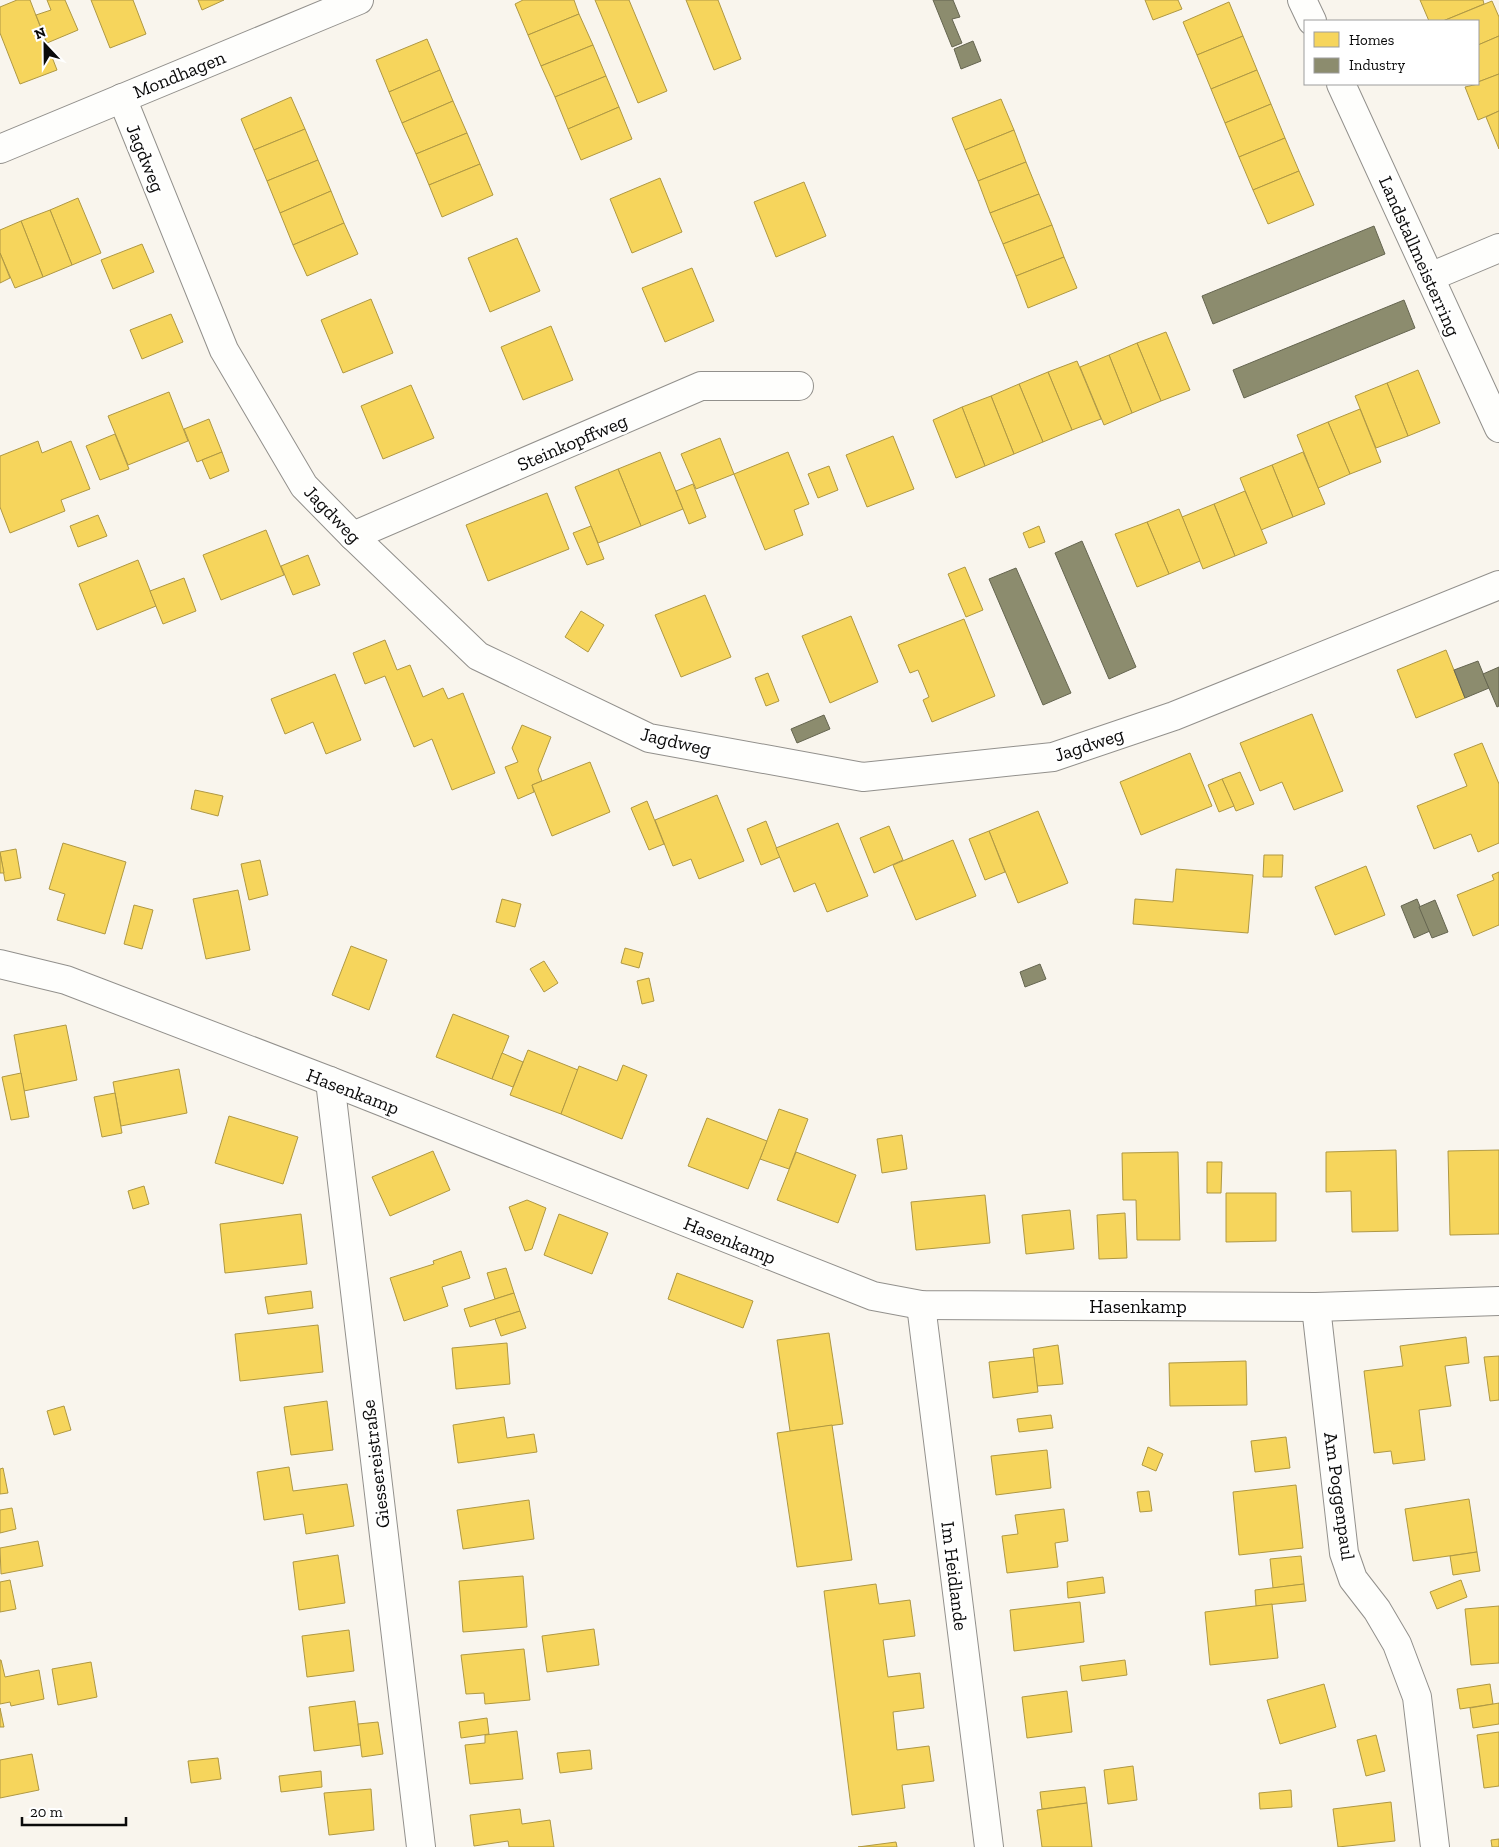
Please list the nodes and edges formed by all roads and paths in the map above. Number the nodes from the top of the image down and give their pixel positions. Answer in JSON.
{"nodes":[{"id":1,"x":1302,"y":0,"type":"edge"},
{"id":2,"x":346,"y":3,"type":"edge"},
{"id":3,"x":1312,"y":20,"type":"edge"},
{"id":4,"x":1341,"y":85,"type":"edge"},
{"id":5,"x":122,"y":98,"type":"junction"},
{"id":6,"x":0,"y":149,"type":"edge"},
{"id":7,"x":1499,"y":248,"type":"edge"},
{"id":8,"x":1430,"y":277,"type":"junction"},
{"id":9,"x":798,"y":386,"type":"dead end"},
{"id":10,"x":1499,"y":428,"type":"edge"},
{"id":11,"x":353,"y":536,"type":"junction"},
{"id":12,"x":1499,"y":585,"type":"edge"},
{"id":13,"x":0,"y":964,"type":"edge"},
{"id":14,"x":330,"y":1081,"type":"junction"},
{"id":15,"x":1499,"y":1301,"type":"edge"},
{"id":16,"x":921,"y":1305,"type":"junction"},
{"id":17,"x":1316,"y":1307,"type":"junction"},
{"id":18,"x":421,"y":1847,"type":"edge"},
{"id":19,"x":989,"y":1847,"type":"edge"},
{"id":20,"x":1435,"y":1847,"type":"edge"}],
"edges":[{"from":1,"to":3,"type":"street"},
{"from":2,"to":5,"type":"street","name":"Mondhagen"},
{"from":4,"to":8,"type":"street","name":"Landstallmeisterring"},
{"from":5,"to":6,"type":"street","name":"Mondhagen"},
{"from":5,"to":11,"type":"street","name":"Jagdweg"},
{"from":7,"to":8,"type":"street"},
{"from":8,"to":10,"type":"street","name":"Landstallmeisterring"},
{"from":9,"to":11,"type":"street","name":"Steinkopffweg"},
{"from":11,"to":12,"type":"street","name":"Jagdweg"},
{"from":13,"to":14,"type":"street","name":"Hasenkamp"},
{"from":14,"to":16,"type":"street","name":"Hasenkamp"},
{"from":14,"to":18,"type":"street","name":"Giessereistraße"},
{"from":15,"to":17,"type":"street","name":"Hasenkamp"},
{"from":16,"to":17,"type":"street","name":"Hasenkamp"},
{"from":16,"to":19,"type":"street","name":"Im Heidlande"},
{"from":17,"to":20,"type":"street","name":"Am Poggenpaul"}]}
